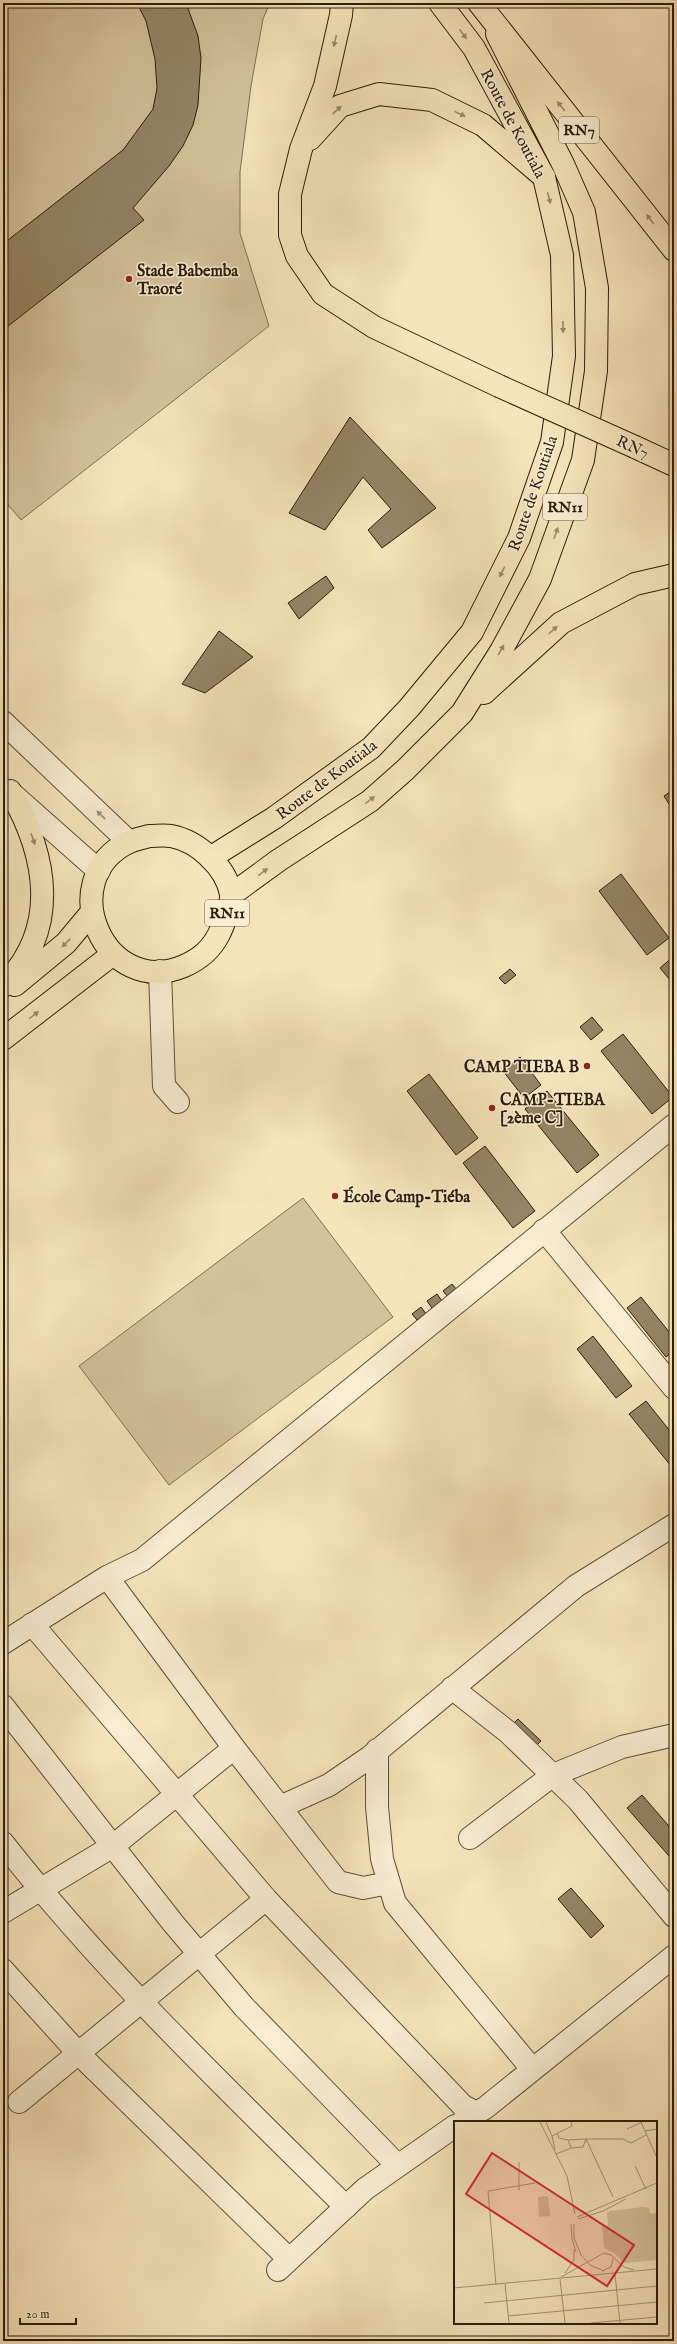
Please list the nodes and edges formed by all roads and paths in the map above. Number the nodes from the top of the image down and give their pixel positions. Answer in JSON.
{"nodes":[{"id":1,"x":342,"y":3,"type":"edge"},
{"id":2,"x":440,"y":3,"type":"edge"},
{"id":3,"x":485,"y":5,"type":"edge"},
{"id":4,"x":302,"y":149,"type":"junction"},
{"id":5,"x":544,"y":177,"type":"junction"},
{"id":6,"x":674,"y":250,"type":"edge"},
{"id":7,"x":674,"y":465,"type":"edge"},
{"id":8,"x":674,"y":575,"type":"edge"},
{"id":9,"x":462,"y":712,"type":"junction"},
{"id":10,"x":3,"y":722,"type":"edge"},
{"id":11,"x":6,"y":788,"type":"edge"},
{"id":12,"x":129,"y":842,"type":"junction"},
{"id":13,"x":210,"y":858,"type":"junction"},
{"id":14,"x":99,"y":871,"type":"junction"},
{"id":15,"x":231,"y":895,"type":"junction"},
{"id":16,"x":91,"y":913,"type":"junction"},
{"id":17,"x":113,"y":954,"type":"junction"},
{"id":18,"x":160,"y":971,"type":"junction"},
{"id":19,"x":3,"y":986,"type":"edge"},
{"id":20,"x":3,"y":994,"type":"edge"},
{"id":21,"x":3,"y":1039,"type":"edge"},
{"id":22,"x":178,"y":1102,"type":"dead end"},
{"id":23,"x":674,"y":1125,"type":"edge"},
{"id":24,"x":544,"y":1230,"type":"junction"},
{"id":25,"x":674,"y":1388,"type":"edge"},
{"id":26,"x":674,"y":1525,"type":"edge"},
{"id":27,"x":107,"y":1577,"type":"junction"},
{"id":28,"x":32,"y":1624,"type":"junction"},
{"id":29,"x":3,"y":1643,"type":"edge"},
{"id":30,"x":452,"y":1688,"type":"junction"},
{"id":31,"x":3,"y":1706,"type":"edge"},
{"id":32,"x":674,"y":1734,"type":"edge"},
{"id":33,"x":234,"y":1748,"type":"junction"},
{"id":34,"x":378,"y":1750,"type":"junction"},
{"id":35,"x":553,"y":1775,"type":"junction"},
{"id":36,"x":177,"y":1794,"type":"junction"},
{"id":37,"x":280,"y":1807,"type":"junction"},
{"id":38,"x":470,"y":1838,"type":"dead end"},
{"id":39,"x":3,"y":1843,"type":"edge"},
{"id":40,"x":112,"y":1846,"type":"junction"},
{"id":41,"x":389,"y":1883,"type":"junction"},
{"id":42,"x":41,"y":1891,"type":"junction"},
{"id":43,"x":266,"y":1899,"type":"junction"},
{"id":44,"x":3,"y":1912,"type":"edge"},
{"id":45,"x":674,"y":1916,"type":"edge"},
{"id":46,"x":199,"y":1954,"type":"junction"},
{"id":47,"x":674,"y":1956,"type":"edge"},
{"id":48,"x":3,"y":1970,"type":"edge"},
{"id":49,"x":142,"y":2000,"type":"junction"},
{"id":50,"x":78,"y":2053,"type":"junction"},
{"id":51,"x":532,"y":2069,"type":"junction"},
{"id":52,"x":18,"y":2102,"type":"dead end"},
{"id":53,"x":468,"y":2117,"type":"edge"},
{"id":54,"x":454,"y":2127,"type":"edge"},
{"id":55,"x":398,"y":2166,"type":"junction"},
{"id":56,"x":346,"y":2207,"type":"junction"}],
"edges":[{"from":1,"to":4,"type":"main road","name":"RN7","one_way":true},
{"from":2,"to":5,"type":"main road","name":"Route de Koutiala","number":"RN11","one_way":true},
{"from":6,"to":3,"type":"main road","number":"RN7","one_way":true},
{"from":9,"to":3,"type":"main road","number":"RN11","one_way":true},
{"from":4,"to":5,"type":"main road","name":"RN7","one_way":true},
{"from":4,"to":7,"type":"main road","name":"RN7","bridge":true},
{"from":5,"to":13,"type":"main road","name":"Route de Koutiala","number":"RN11","one_way":true},
{"from":9,"to":8,"type":"main road","number":"RN11","one_way":true},
{"from":15,"to":9,"type":"main road","number":"RN11","one_way":true},
{"from":12,"to":10,"type":"street","one_way":true},
{"from":11,"to":14,"type":"street"},
{"from":11,"to":19,"type":"main road","one_way":true},
{"from":12,"to":13,"type":"main road","number":"RN11"},
{"from":12,"to":14,"type":"main road","number":"RN11"},
{"from":13,"to":15,"type":"main road","number":"RN11"},
{"from":14,"to":16,"type":"main road","number":"RN11"},
{"from":15,"to":18,"type":"main road","number":"RN11"},
{"from":16,"to":17,"type":"main road","number":"RN11"},
{"from":16,"to":20,"type":"main road","one_way":true},
{"from":17,"to":18,"type":"main road","number":"RN11"},
{"from":21,"to":17,"type":"main road","one_way":true},
{"from":18,"to":22,"type":"street"},
{"from":23,"to":24,"type":"street"},
{"from":24,"to":25,"type":"street"},
{"from":24,"to":27,"type":"street"},
{"from":26,"to":30,"type":"street"},
{"from":27,"to":28,"type":"street"},
{"from":27,"to":33,"type":"street"},
{"from":28,"to":29,"type":"street"},
{"from":28,"to":36,"type":"street"},
{"from":30,"to":34,"type":"street"},
{"from":30,"to":35,"type":"street"},
{"from":31,"to":40,"type":"street"},
{"from":32,"to":35,"type":"street"},
{"from":33,"to":36,"type":"street"},
{"from":33,"to":37,"type":"street"},
{"from":34,"to":37,"type":"street"},
{"from":34,"to":41,"type":"street"},
{"from":35,"to":38,"type":"street"},
{"from":35,"to":45,"type":"street"},
{"from":36,"to":40,"type":"street"},
{"from":36,"to":43,"type":"street"},
{"from":37,"to":41,"type":"street"},
{"from":39,"to":42,"type":"street"},
{"from":40,"to":42,"type":"street"},
{"from":40,"to":46,"type":"street"},
{"from":41,"to":51,"type":"street"},
{"from":42,"to":44,"type":"street"},
{"from":42,"to":49,"type":"street"},
{"from":43,"to":46,"type":"street"},
{"from":43,"to":53,"type":"street"},
{"from":46,"to":49,"type":"street"},
{"from":46,"to":55,"type":"street"},
{"from":47,"to":51,"type":"street"},
{"from":48,"to":50,"type":"street"},
{"from":49,"to":50,"type":"street"},
{"from":49,"to":56,"type":"street"},
{"from":50,"to":52,"type":"street"},
{"from":50,"to":56,"type":"street"},
{"from":51,"to":53,"type":"street"},
{"from":54,"to":55,"type":"street"},
{"from":55,"to":56,"type":"street"}]}
